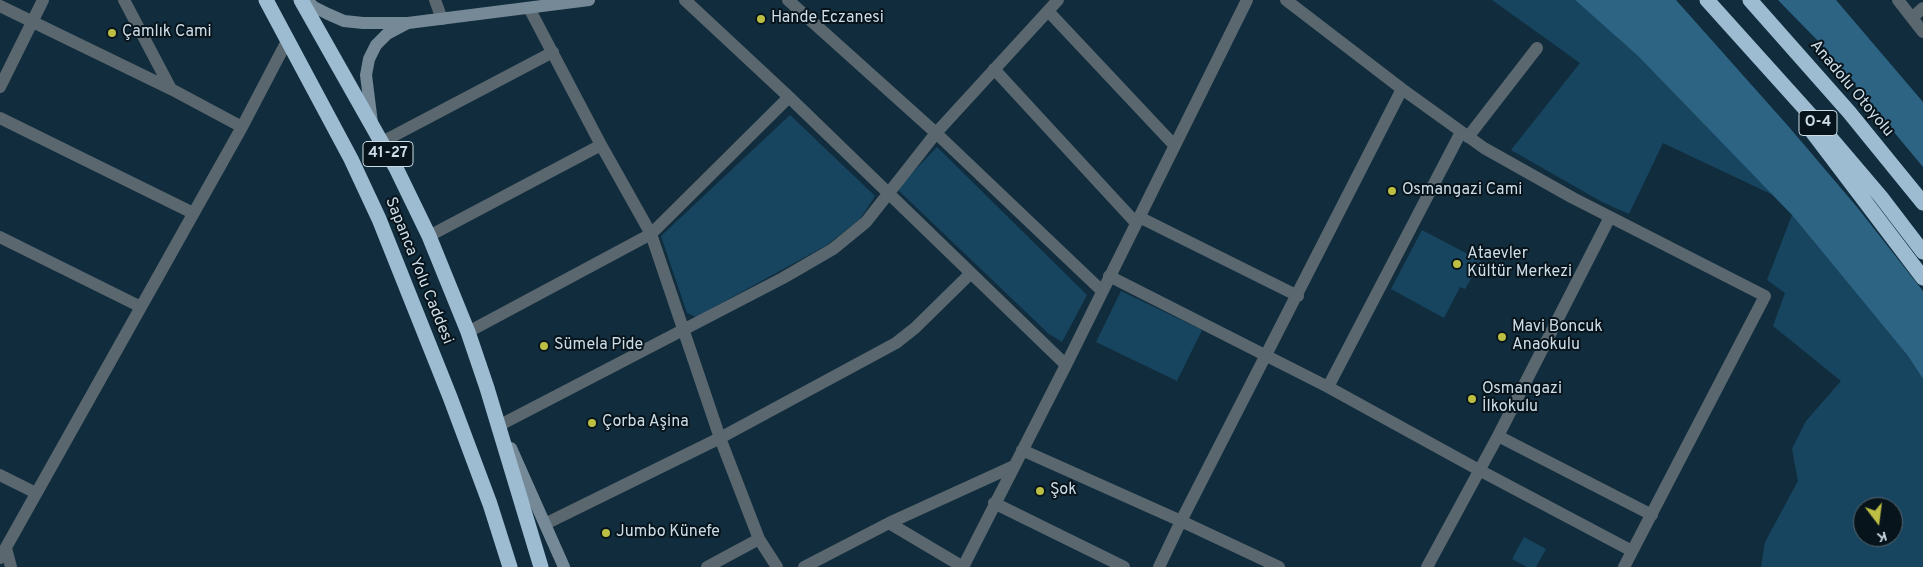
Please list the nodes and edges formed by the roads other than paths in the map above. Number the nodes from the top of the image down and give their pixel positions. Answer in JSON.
{"nodes":[{"id":1,"x":43,"y":0,"type":"edge"},
{"id":2,"x":124,"y":0,"type":"edge"},
{"id":3,"x":266,"y":0,"type":"edge"},
{"id":4,"x":302,"y":0,"type":"edge"},
{"id":5,"x":306,"y":0,"type":"edge"},
{"id":6,"x":435,"y":0,"type":"edge"},
{"id":7,"x":589,"y":0,"type":"edge"},
{"id":8,"x":685,"y":0,"type":"edge"},
{"id":9,"x":788,"y":0,"type":"edge"},
{"id":10,"x":1058,"y":0,"type":"edge"},
{"id":11,"x":1248,"y":0,"type":"edge"},
{"id":12,"x":1286,"y":0,"type":"edge"},
{"id":13,"x":1707,"y":0,"type":"edge"},
{"id":14,"x":1750,"y":0,"type":"edge"},
{"id":15,"x":1898,"y":0,"type":"edge"},
{"id":16,"x":0,"y":6,"type":"edge"},
{"id":17,"x":529,"y":8,"type":"junction"},
{"id":18,"x":1923,"y":8,"type":"edge"},
{"id":19,"x":1048,"y":11,"type":"junction"},
{"id":20,"x":1912,"y":18,"type":"junction"},
{"id":21,"x":442,"y":19,"type":"junction"},
{"id":22,"x":31,"y":23,"type":"junction"},
{"id":23,"x":408,"y":23,"type":"junction"},
{"id":24,"x":1923,"y":32,"type":"edge"},
{"id":25,"x":1738,"y":34,"type":"junction"},
{"id":26,"x":287,"y":41,"type":"junction"},
{"id":27,"x":1537,"y":48,"type":"dead end"},
{"id":28,"x":553,"y":52,"type":"junction"},
{"id":29,"x":994,"y":69,"type":"junction"},
{"id":30,"x":0,"y":87,"type":"edge"},
{"id":31,"x":171,"y":89,"type":"junction"},
{"id":32,"x":1402,"y":89,"type":"junction"},
{"id":33,"x":789,"y":98,"type":"junction"},
{"id":34,"x":0,"y":118,"type":"edge"},
{"id":35,"x":372,"y":124,"type":"junction"},
{"id":36,"x":242,"y":127,"type":"junction"},
{"id":37,"x":936,"y":133,"type":"junction"},
{"id":38,"x":1464,"y":135,"type":"junction"},
{"id":39,"x":382,"y":142,"type":"junction"},
{"id":40,"x":601,"y":145,"type":"junction"},
{"id":41,"x":1174,"y":146,"type":"junction"},
{"id":42,"x":887,"y":194,"type":"junction"},
{"id":43,"x":1923,"y":203,"type":"edge"},
{"id":44,"x":193,"y":213,"type":"junction"},
{"id":45,"x":1610,"y":217,"type":"junction"},
{"id":46,"x":1137,"y":220,"type":"junction"},
{"id":47,"x":650,"y":234,"type":"junction"},
{"id":48,"x":429,"y":236,"type":"junction"},
{"id":49,"x":0,"y":237,"type":"edge"},
{"id":50,"x":1923,"y":252,"type":"edge"},
{"id":51,"x":971,"y":273,"type":"junction"},
{"id":52,"x":1109,"y":276,"type":"junction"},
{"id":53,"x":1923,"y":278,"type":"edge"},
{"id":54,"x":1102,"y":291,"type":"junction"},
{"id":55,"x":1298,"y":296,"type":"junction"},
{"id":56,"x":141,"y":306,"type":"junction"},
{"id":57,"x":683,"y":330,"type":"junction"},
{"id":58,"x":468,"y":332,"type":"junction"},
{"id":59,"x":1267,"y":355,"type":"junction"},
{"id":60,"x":1066,"y":365,"type":"junction"},
{"id":61,"x":1328,"y":387,"type":"junction"},
{"id":62,"x":487,"y":388,"type":"junction"},
{"id":63,"x":500,"y":425,"type":"junction"},
{"id":64,"x":1498,"y":436,"type":"junction"},
{"id":65,"x":720,"y":438,"type":"junction"},
{"id":66,"x":1022,"y":450,"type":"junction"},
{"id":67,"x":1014,"y":466,"type":"junction"},
{"id":68,"x":1479,"y":470,"type":"junction"},
{"id":69,"x":0,"y":475,"type":"edge"},
{"id":70,"x":36,"y":493,"type":"junction"},
{"id":71,"x":994,"y":503,"type":"junction"},
{"id":72,"x":1652,"y":515,"type":"junction"},
{"id":73,"x":1181,"y":521,"type":"junction"},
{"id":74,"x":889,"y":523,"type":"junction"},
{"id":75,"x":545,"y":524,"type":"junction"},
{"id":76,"x":759,"y":539,"type":"junction"},
{"id":77,"x":1632,"y":551,"type":"junction"},
{"id":78,"x":3,"y":553,"type":"edge"},
{"id":79,"x":11,"y":567,"type":"edge"},
{"id":80,"x":510,"y":567,"type":"edge"},
{"id":81,"x":541,"y":567,"type":"edge"},
{"id":82,"x":564,"y":567,"type":"edge"},
{"id":83,"x":707,"y":567,"type":"edge"},
{"id":84,"x":777,"y":567,"type":"edge"},
{"id":85,"x":804,"y":567,"type":"edge"},
{"id":86,"x":963,"y":567,"type":"edge"},
{"id":87,"x":1124,"y":567,"type":"edge"},
{"id":88,"x":1159,"y":567,"type":"edge"},
{"id":89,"x":1278,"y":567,"type":"edge"},
{"id":90,"x":1428,"y":567,"type":"edge"},
{"id":91,"x":1624,"y":567,"type":"edge"}],
"edges":[{"from":1,"to":22,"type":"street"},
{"from":2,"to":31,"type":"street"},
{"from":3,"to":26,"type":"highway","name":"Sapanca Yolu Caddesi"},
{"from":4,"to":35,"type":"highway","name":"Sapanca Yolu Caddesi","number":"41-27"},
{"from":5,"to":23,"type":"street"},
{"from":6,"to":21,"type":"street"},
{"from":7,"to":17,"type":"street"},
{"from":8,"to":33,"type":"street"},
{"from":9,"to":37,"type":"street"},
{"from":10,"to":19,"type":"street"},
{"from":11,"to":41,"type":"street"},
{"from":12,"to":32,"type":"street"},
{"from":13,"to":25,"type":"highway","number":"O-4"},
{"from":14,"to":43,"type":"highway","name":"Anadolu Otoyolu","number":"O-4"},
{"from":15,"to":20,"type":"street"},
{"from":16,"to":22,"type":"street"},
{"from":17,"to":21,"type":"street"},
{"from":17,"to":28,"type":"street"},
{"from":18,"to":20,"type":"street"},
{"from":19,"to":29,"type":"street"},
{"from":19,"to":41,"type":"street"},
{"from":20,"to":24,"type":"street"},
{"from":21,"to":23,"type":"street"},
{"from":22,"to":30,"type":"street"},
{"from":22,"to":31,"type":"street"},
{"from":23,"to":35,"type":"street"},
{"from":25,"to":50,"type":"highway","number":"O-4"},
{"from":25,"to":53,"type":"highway"},
{"from":26,"to":36,"type":"street"},
{"from":26,"to":80,"type":"highway","name":"Sapanca Yolu Caddesi"},
{"from":27,"to":38,"type":"street"},
{"from":28,"to":39,"type":"street"},
{"from":28,"to":40,"type":"street"},
{"from":29,"to":37,"type":"street"},
{"from":29,"to":46,"type":"street"},
{"from":31,"to":36,"type":"street"},
{"from":32,"to":38,"type":"street"},
{"from":32,"to":55,"type":"street"},
{"from":33,"to":42,"type":"street"},
{"from":33,"to":47,"type":"street"},
{"from":34,"to":44,"type":"street"},
{"from":35,"to":39,"type":"highway","name":"Sapanca Yolu Caddesi","number":"41-27"},
{"from":36,"to":44,"type":"street"},
{"from":37,"to":42,"type":"street"},
{"from":37,"to":54,"type":"street"},
{"from":38,"to":45,"type":"street"},
{"from":38,"to":61,"type":"street"},
{"from":39,"to":48,"type":"highway","name":"Sapanca Yolu Caddesi","number":"41-27"},
{"from":40,"to":47,"type":"street"},
{"from":40,"to":48,"type":"street"},
{"from":41,"to":46,"type":"street"},
{"from":42,"to":51,"type":"street"},
{"from":42,"to":57,"type":"street"},
{"from":44,"to":56,"type":"street"},
{"from":45,"to":64,"type":"street"},
{"from":45,"to":72,"type":"street"},
{"from":46,"to":52,"type":"street"},
{"from":46,"to":55,"type":"street"},
{"from":47,"to":57,"type":"street"},
{"from":47,"to":58,"type":"street"},
{"from":48,"to":58,"type":"highway","name":"Sapanca Yolu Caddesi","number":"41-27"},
{"from":49,"to":56,"type":"street"},
{"from":51,"to":60,"type":"street"},
{"from":51,"to":65,"type":"street"},
{"from":52,"to":54,"type":"street"},
{"from":52,"to":59,"type":"street"},
{"from":54,"to":60,"type":"street"},
{"from":55,"to":59,"type":"street"},
{"from":56,"to":70,"type":"street"},
{"from":57,"to":63,"type":"street"},
{"from":57,"to":65,"type":"street"},
{"from":58,"to":62,"type":"highway","name":"Sapanca Yolu Caddesi"},
{"from":59,"to":61,"type":"street"},
{"from":59,"to":73,"type":"street"},
{"from":60,"to":66,"type":"street"},
{"from":61,"to":68,"type":"street"},
{"from":62,"to":63,"type":"street"},
{"from":62,"to":81,"type":"highway","name":"Sapanca Yolu Caddesi"},
{"from":63,"to":75,"type":"street"},
{"from":64,"to":68,"type":"street"},
{"from":64,"to":72,"type":"street"},
{"from":65,"to":75,"type":"street"},
{"from":65,"to":76,"type":"street"},
{"from":66,"to":67,"type":"street"},
{"from":66,"to":73,"type":"street"},
{"from":67,"to":71,"type":"street"},
{"from":67,"to":74,"type":"street"},
{"from":68,"to":77,"type":"street"},
{"from":68,"to":90,"type":"street"},
{"from":69,"to":70,"type":"street"},
{"from":70,"to":78,"type":"street"},
{"from":71,"to":86,"type":"street"},
{"from":71,"to":87,"type":"street"},
{"from":72,"to":77,"type":"street"},
{"from":73,"to":88,"type":"street"},
{"from":73,"to":89,"type":"street"},
{"from":74,"to":85,"type":"street"},
{"from":74,"to":86,"type":"street"},
{"from":75,"to":82,"type":"street"},
{"from":76,"to":83,"type":"street"},
{"from":76,"to":84,"type":"street"},
{"from":77,"to":91,"type":"street"},
{"from":78,"to":79,"type":"street"}]}
